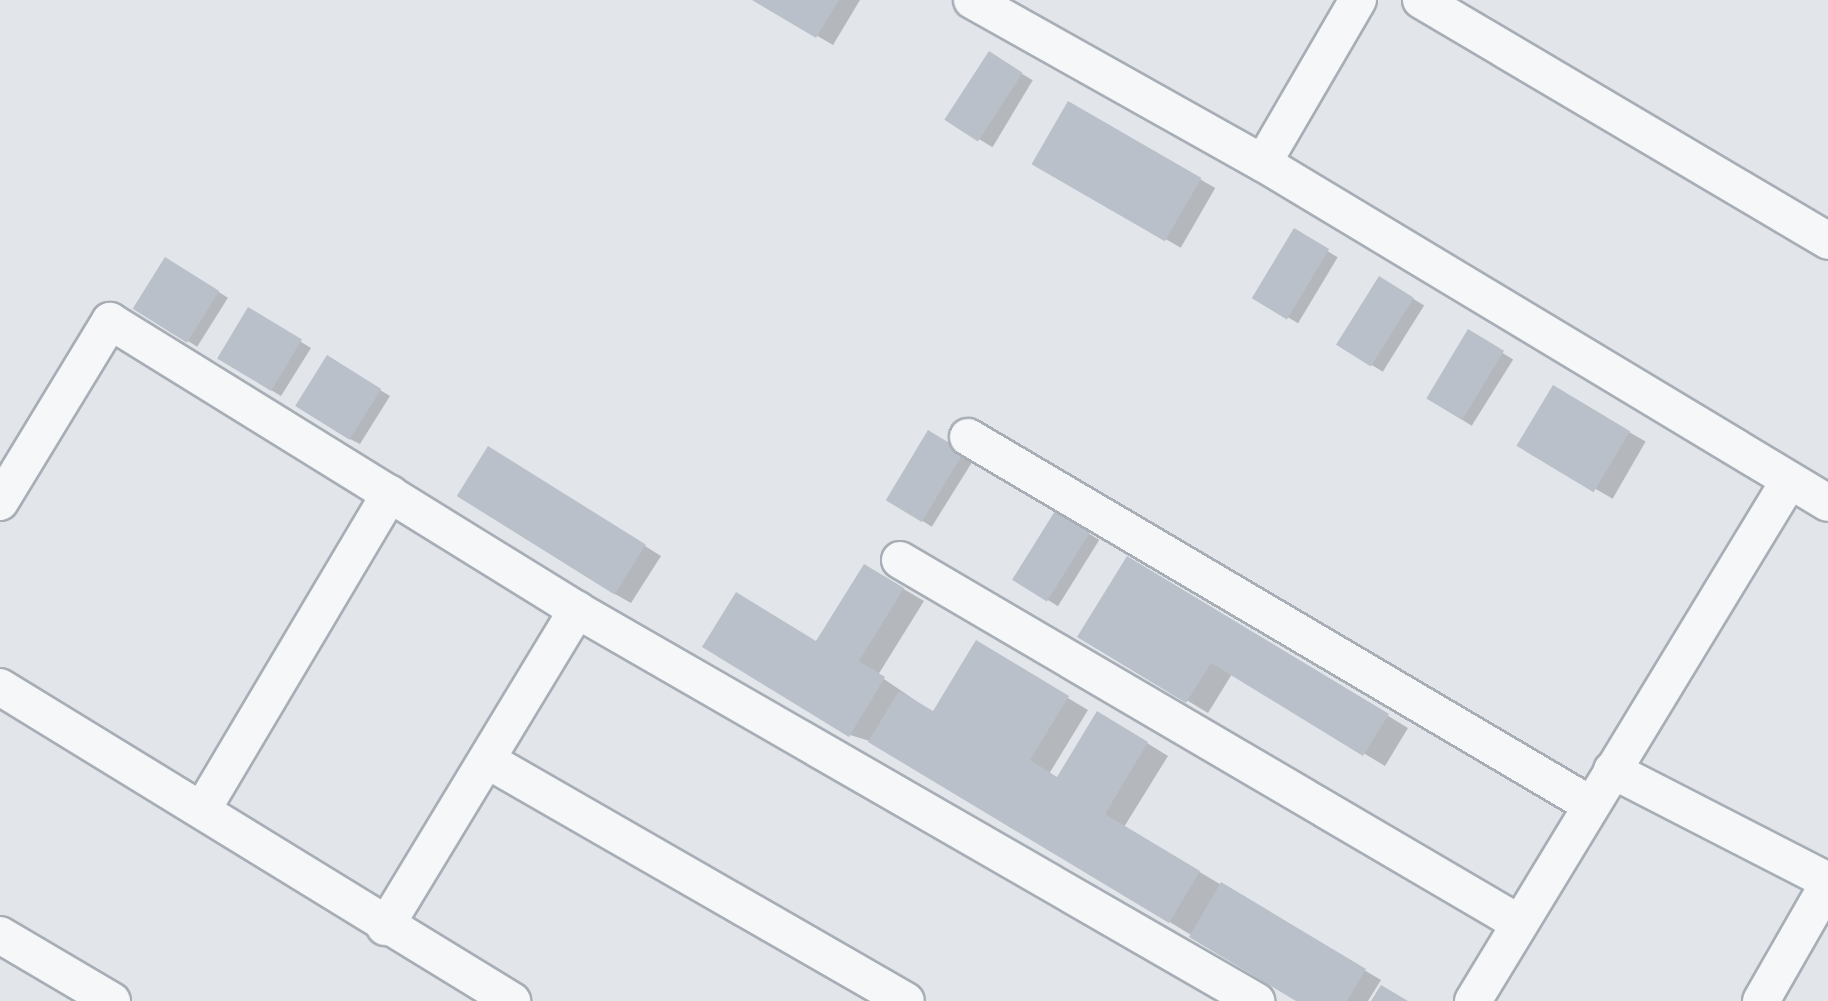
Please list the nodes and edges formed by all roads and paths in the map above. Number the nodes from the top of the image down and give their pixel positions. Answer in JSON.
{"nodes":[{"id":1,"x":972,"y":0,"type":"edge"},
{"id":2,"x":1358,"y":0,"type":"edge"},
{"id":3,"x":1421,"y":0,"type":"edge"},
{"id":4,"x":1263,"y":163,"type":"junction"},
{"id":5,"x":1828,"y":241,"type":"edge"},
{"id":6,"x":968,"y":437,"type":"dead end"},
{"id":7,"x":1789,"y":481,"type":"junction"},
{"id":8,"x":4,"y":485,"type":"edge"},
{"id":9,"x":390,"y":494,"type":"junction"},
{"id":10,"x":1828,"y":503,"type":"edge"},
{"id":11,"x":900,"y":560,"type":"dead end"},
{"id":12,"x":577,"y":610,"type":"junction"},
{"id":13,"x":0,"y":687,"type":"edge"},
{"id":14,"x":487,"y":760,"type":"junction"},
{"id":15,"x":1612,"y":770,"type":"junction"},
{"id":16,"x":1591,"y":805,"type":"junction"},
{"id":17,"x":202,"y":810,"type":"junction"},
{"id":18,"x":1828,"y":882,"type":"edge"},
{"id":19,"x":1519,"y":923,"type":"junction"},
{"id":20,"x":385,"y":927,"type":"junction"},
{"id":21,"x":0,"y":935,"type":"edge"},
{"id":22,"x":1253,"y":1000,"type":"edge"},
{"id":23,"x":112,"y":1001,"type":"edge"},
{"id":24,"x":512,"y":1001,"type":"edge"},
{"id":25,"x":906,"y":1001,"type":"edge"},
{"id":26,"x":1473,"y":1001,"type":"edge"},
{"id":27,"x":1761,"y":1001,"type":"edge"}],
"edges":[{"from":1,"to":4,"type":"street"},
{"from":2,"to":4,"type":"street"},
{"from":3,"to":5,"type":"street"},
{"from":4,"to":7,"type":"street"},
{"from":6,"to":16,"type":"street"},
{"from":7,"to":10,"type":"street"},
{"from":7,"to":15,"type":"street"},
{"from":8,"to":9,"type":"street"},
{"from":9,"to":12,"type":"street"},
{"from":9,"to":17,"type":"street"},
{"from":11,"to":19,"type":"street"},
{"from":12,"to":14,"type":"street"},
{"from":12,"to":22,"type":"street"},
{"from":13,"to":17,"type":"street"},
{"from":14,"to":20,"type":"street"},
{"from":14,"to":25,"type":"street"},
{"from":15,"to":16,"type":"street"},
{"from":15,"to":18,"type":"street"},
{"from":16,"to":19,"type":"street"},
{"from":17,"to":20,"type":"street"},
{"from":18,"to":27,"type":"street"},
{"from":19,"to":26,"type":"street"},
{"from":20,"to":24,"type":"street"},
{"from":21,"to":23,"type":"street"}]}
